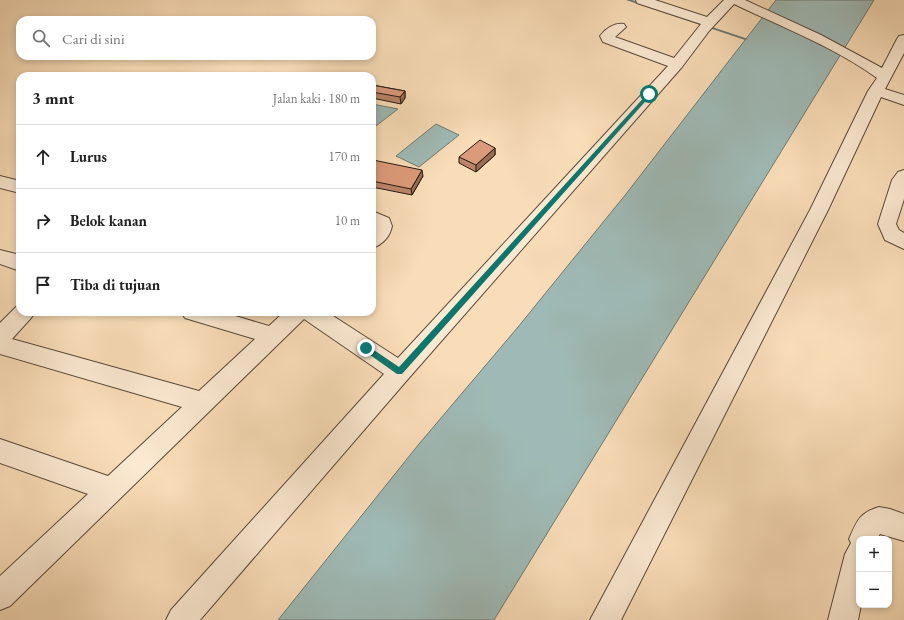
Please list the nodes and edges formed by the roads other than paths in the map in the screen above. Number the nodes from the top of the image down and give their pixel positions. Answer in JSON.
{"nodes":[{"id":1,"x":642,"y":0,"type":"edge"},
{"id":2,"x":731,"y":0,"type":"edge"},
{"id":3,"x":734,"y":0,"type":"edge"},
{"id":4,"x":706,"y":25,"type":"junction"},
{"id":5,"x":619,"y":27,"type":"dead end"},
{"id":6,"x":904,"y":39,"type":"edge"},
{"id":7,"x":677,"y":64,"type":"junction"},
{"id":8,"x":880,"y":84,"type":"junction"},
{"id":9,"x":904,"y":100,"type":"edge"},
{"id":10,"x":904,"y":176,"type":"edge"},
{"id":11,"x":0,"y":182,"type":"edge"},
{"id":12,"x":16,"y":186,"type":"edge"},
{"id":13,"x":376,"y":220,"type":"edge"},
{"id":14,"x":376,"y":237,"type":"edge"},
{"id":15,"x":904,"y":242,"type":"edge"},
{"id":16,"x":0,"y":257,"type":"edge"},
{"id":17,"x":16,"y":262,"type":"edge"},
{"id":18,"x":20,"y":316,"type":"edge"},
{"id":19,"x":206,"y":316,"type":"edge"},
{"id":20,"x":294,"y":316,"type":"edge"},
{"id":21,"x":316,"y":316,"type":"edge"},
{"id":22,"x":274,"y":336,"type":"junction"},
{"id":23,"x":0,"y":337,"type":"edge"},
{"id":24,"x":0,"y":345,"type":"edge"},
{"id":25,"x":400,"y":372,"type":"junction"},
{"id":26,"x":204,"y":403,"type":"junction"},
{"id":27,"x":0,"y":451,"type":"edge"},
{"id":28,"x":112,"y":490,"type":"junction"},
{"id":29,"x":904,"y":528,"type":"edge"},
{"id":30,"x":864,"y":536,"type":"edge"},
{"id":31,"x":856,"y":567,"type":"edge"},
{"id":32,"x":1,"y":595,"type":"edge"},
{"id":33,"x":181,"y":620,"type":"edge"},
{"id":34,"x":605,"y":620,"type":"edge"},
{"id":35,"x":844,"y":620,"type":"edge"}],
"edges":[{"from":1,"to":4,"type":"street"},
{"from":2,"to":4,"type":"street"},
{"from":3,"to":8,"type":"street"},
{"from":4,"to":7,"type":"street"},
{"from":5,"to":7,"type":"street"},
{"from":6,"to":8,"type":"street"},
{"from":7,"to":25,"type":"street"},
{"from":8,"to":9,"type":"street"},
{"from":8,"to":34,"type":"street"},
{"from":10,"to":15,"type":"street"},
{"from":11,"to":12,"type":"street"},
{"from":13,"to":14,"type":"street"},
{"from":16,"to":17,"type":"street"},
{"from":18,"to":23,"type":"street"},
{"from":19,"to":22,"type":"street"},
{"from":20,"to":22,"type":"street"},
{"from":21,"to":25,"type":"street"},
{"from":22,"to":26,"type":"street"},
{"from":24,"to":26,"type":"street"},
{"from":25,"to":33,"type":"street"},
{"from":26,"to":28,"type":"street"},
{"from":27,"to":28,"type":"street"},
{"from":28,"to":32,"type":"street"},
{"from":29,"to":30,"type":"street"},
{"from":31,"to":35,"type":"street"}]}
